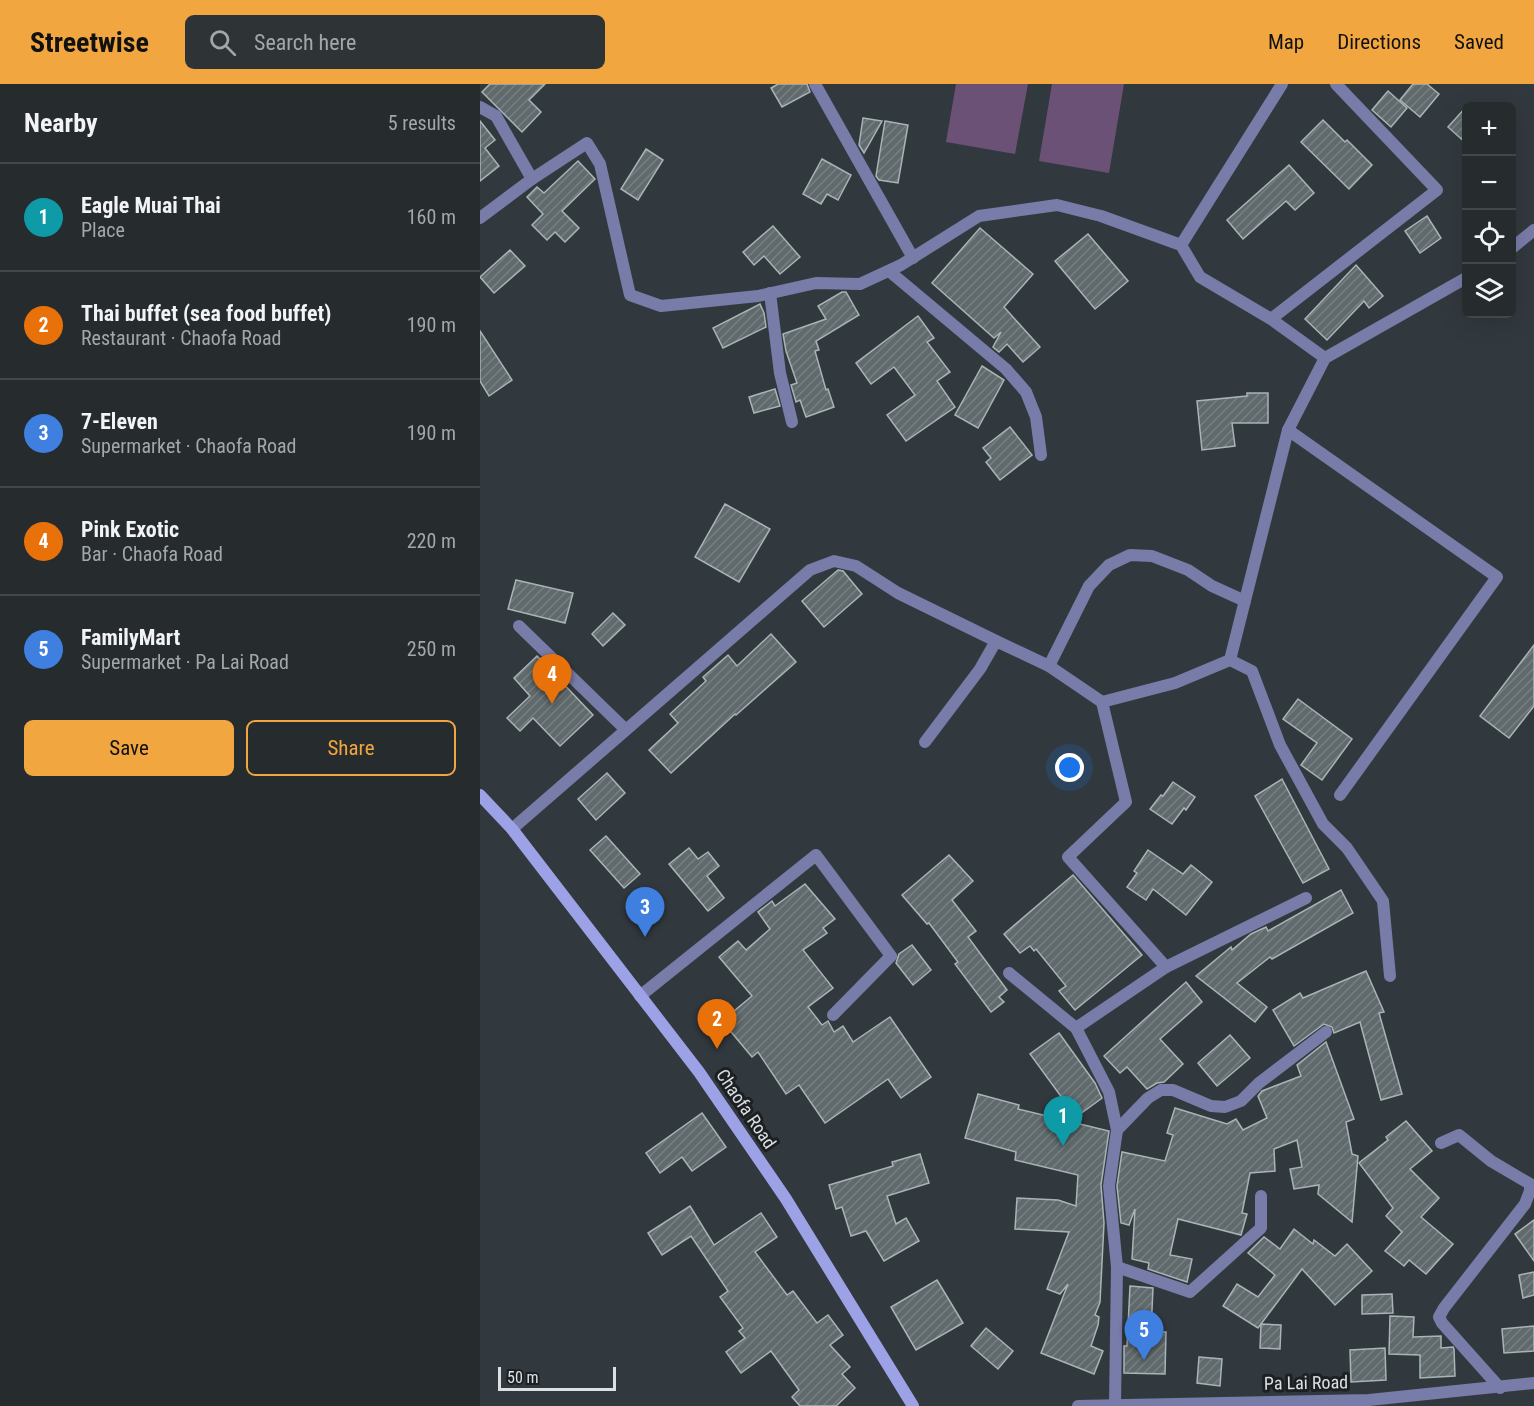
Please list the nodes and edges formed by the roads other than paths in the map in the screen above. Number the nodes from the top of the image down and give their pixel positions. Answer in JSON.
{"nodes":[{"id":1,"x":815,"y":84,"type":"edge"},
{"id":2,"x":1282,"y":84,"type":"edge"},
{"id":3,"x":1336,"y":84,"type":"edge"},
{"id":4,"x":480,"y":107,"type":"edge"},
{"id":5,"x":532,"y":179,"type":"junction"},
{"id":6,"x":480,"y":218,"type":"edge"},
{"id":7,"x":1534,"y":230,"type":"edge"},
{"id":8,"x":1181,"y":245,"type":"junction"},
{"id":9,"x":1516,"y":245,"type":"edge"},
{"id":10,"x":913,"y":258,"type":"junction"},
{"id":11,"x":889,"y":271,"type":"junction"},
{"id":12,"x":1462,"y":281,"type":"edge"},
{"id":13,"x":770,"y":293,"type":"junction"},
{"id":14,"x":1271,"y":319,"type":"junction"},
{"id":15,"x":1325,"y":358,"type":"junction"},
{"id":16,"x":792,"y":422,"type":"dead end"},
{"id":17,"x":1288,"y":430,"type":"junction"},
{"id":18,"x":1041,"y":455,"type":"dead end"},
{"id":19,"x":1245,"y":601,"type":"junction"},
{"id":20,"x":519,"y":626,"type":"dead end"},
{"id":21,"x":996,"y":641,"type":"junction"},
{"id":22,"x":1230,"y":660,"type":"junction"},
{"id":23,"x":1048,"y":666,"type":"junction"},
{"id":24,"x":1102,"y":702,"type":"junction"},
{"id":25,"x":625,"y":729,"type":"junction"},
{"id":26,"x":925,"y":742,"type":"dead end"},
{"id":27,"x":480,"y":795,"type":"edge"},
{"id":28,"x":1340,"y":795,"type":"dead end"},
{"id":29,"x":512,"y":829,"type":"junction"},
{"id":30,"x":1306,"y":898,"type":"dead end"},
{"id":31,"x":1166,"y":967,"type":"junction"},
{"id":32,"x":1009,"y":973,"type":"dead end"},
{"id":33,"x":1390,"y":976,"type":"dead end"},
{"id":34,"x":640,"y":996,"type":"junction"},
{"id":35,"x":833,"y":1015,"type":"dead end"},
{"id":36,"x":1076,"y":1028,"type":"junction"},
{"id":37,"x":1326,"y":1032,"type":"dead end"},
{"id":38,"x":1117,"y":1130,"type":"junction"},
{"id":39,"x":1441,"y":1143,"type":"dead end"},
{"id":40,"x":1261,"y":1196,"type":"dead end"},
{"id":41,"x":1117,"y":1267,"type":"junction"},
{"id":42,"x":1534,"y":1383,"type":"edge"},
{"id":43,"x":1500,"y":1388,"type":"junction"},
{"id":44,"x":1115,"y":1404,"type":"junction"},
{"id":45,"x":913,"y":1406,"type":"edge"},
{"id":46,"x":1078,"y":1406,"type":"edge"}],
"edges":[{"from":1,"to":10,"type":"street"},
{"from":2,"to":8,"type":"street"},
{"from":3,"to":14,"type":"street"},
{"from":4,"to":5,"type":"street"},
{"from":5,"to":6,"type":"street"},
{"from":5,"to":13,"type":"street"},
{"from":7,"to":9,"type":"street"},
{"from":8,"to":10,"type":"street"},
{"from":8,"to":14,"type":"street"},
{"from":10,"to":11,"type":"street"},
{"from":11,"to":13,"type":"street"},
{"from":11,"to":18,"type":"street"},
{"from":12,"to":15,"type":"street"},
{"from":13,"to":16,"type":"street"},
{"from":14,"to":15,"type":"street"},
{"from":15,"to":17,"type":"street"},
{"from":17,"to":19,"type":"street"},
{"from":17,"to":28,"type":"street"},
{"from":19,"to":22,"type":"street"},
{"from":19,"to":23,"type":"street"},
{"from":20,"to":25,"type":"street"},
{"from":21,"to":23,"type":"street"},
{"from":21,"to":25,"type":"street"},
{"from":21,"to":26,"type":"street"},
{"from":22,"to":24,"type":"street"},
{"from":22,"to":33,"type":"street"},
{"from":23,"to":24,"type":"street"},
{"from":24,"to":31,"type":"street"},
{"from":25,"to":29,"type":"street"},
{"from":27,"to":29,"type":"main road","name":"Chaofa Road"},
{"from":29,"to":34,"type":"main road","name":"Chaofa Road"},
{"from":30,"to":31,"type":"street"},
{"from":31,"to":36,"type":"street"},
{"from":32,"to":36,"type":"street"},
{"from":34,"to":35,"type":"street"},
{"from":34,"to":45,"type":"main road","name":"Chaofa Road"},
{"from":36,"to":38,"type":"street"},
{"from":37,"to":38,"type":"street"},
{"from":38,"to":41,"type":"street"},
{"from":39,"to":43,"type":"street"},
{"from":40,"to":41,"type":"street"},
{"from":41,"to":44,"type":"street"},
{"from":42,"to":43,"type":"street","name":"Pa Lai Road"},
{"from":43,"to":44,"type":"street","name":"Pa Lai Road"},
{"from":44,"to":46,"type":"street","name":"Pa Lai Road"}]}
